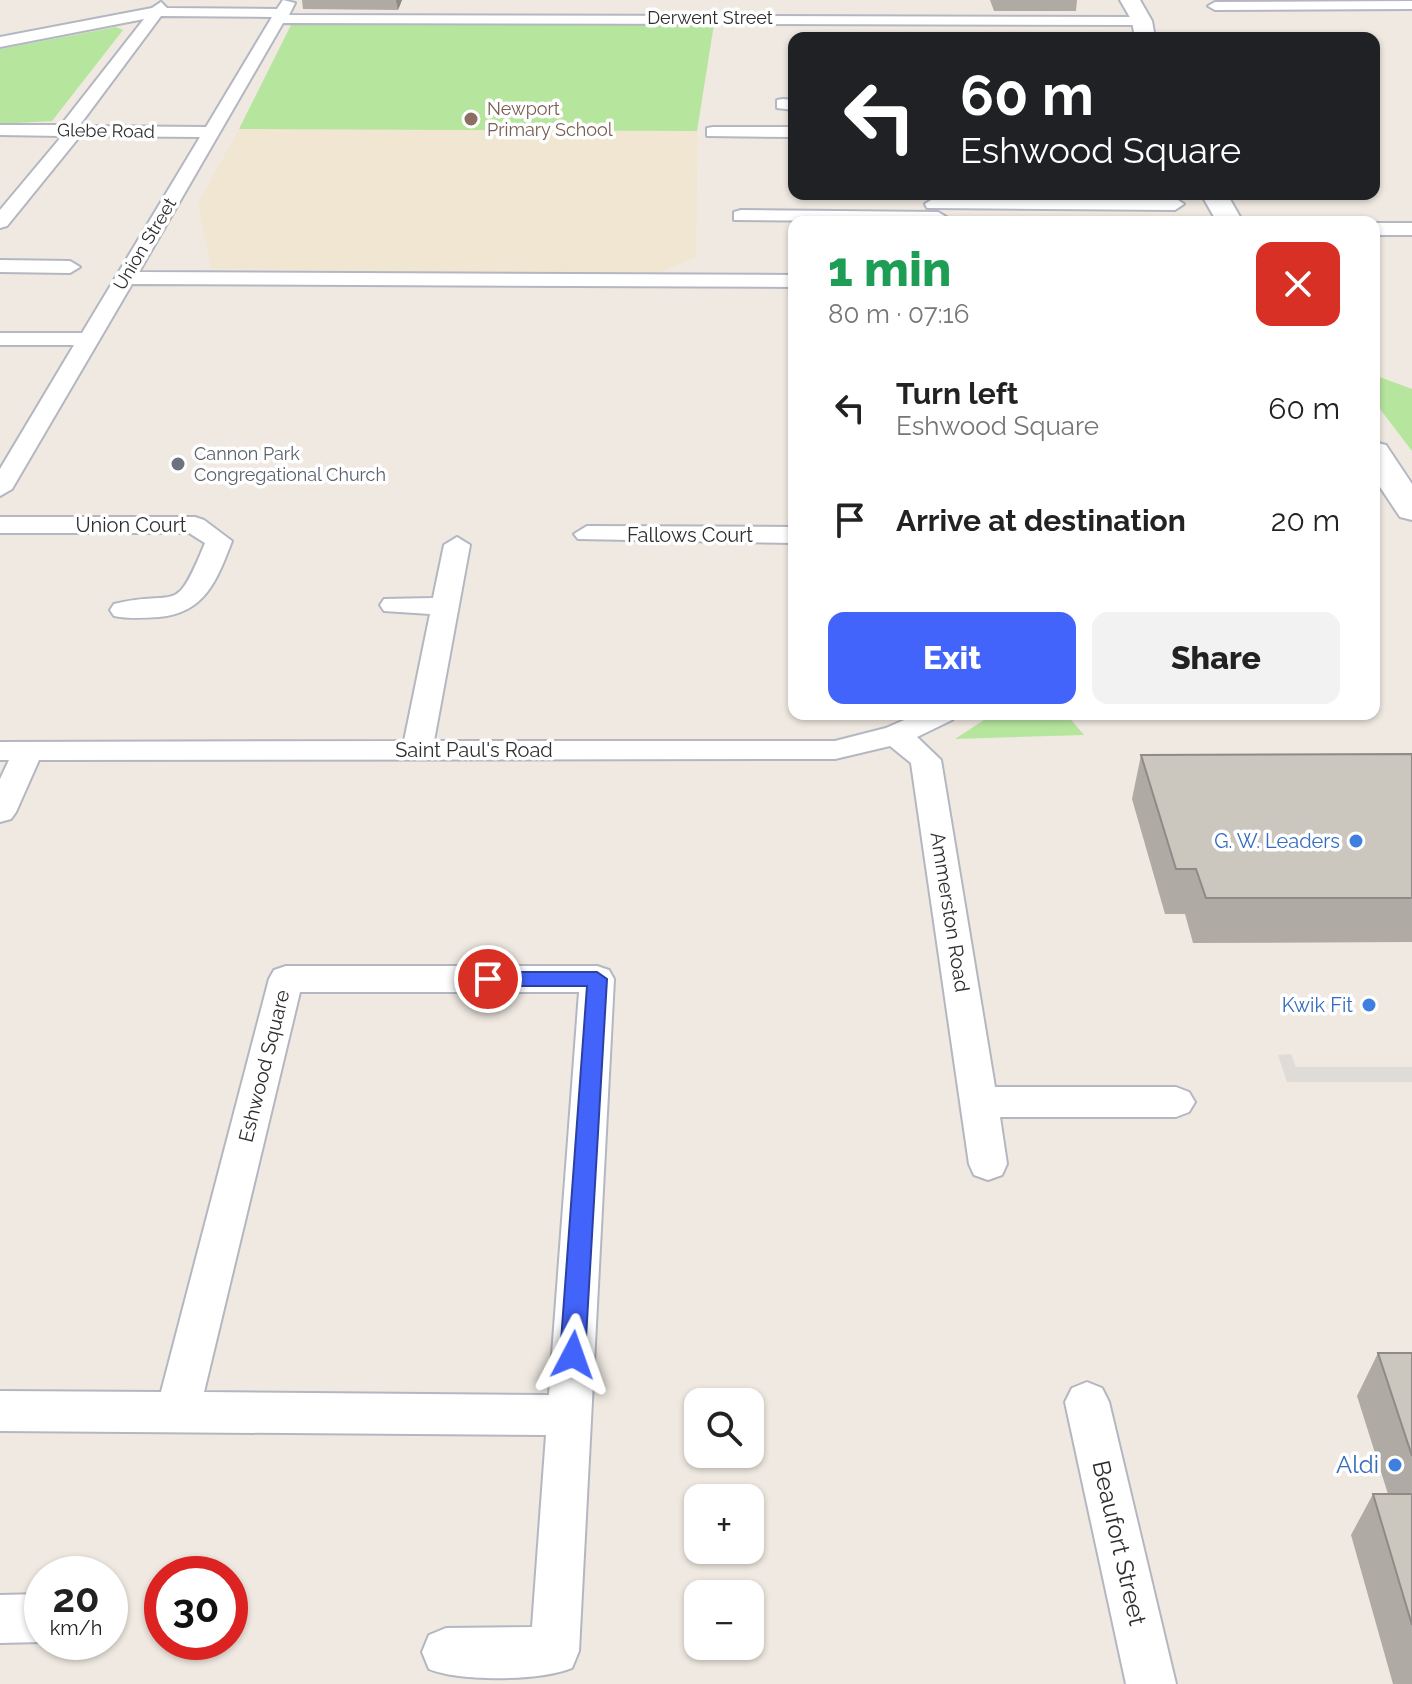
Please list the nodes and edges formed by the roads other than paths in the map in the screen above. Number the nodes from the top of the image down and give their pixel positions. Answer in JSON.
{"nodes":[{"id":1,"x":417,"y":0,"type":"edge"},
{"id":2,"x":541,"y":0,"type":"edge"},
{"id":3,"x":1130,"y":0,"type":"edge"},
{"id":4,"x":1412,"y":5,"type":"edge"},
{"id":5,"x":161,"y":6,"type":"edge"},
{"id":6,"x":1215,"y":6,"type":"dead end"},
{"id":7,"x":283,"y":11,"type":"edge"},
{"id":8,"x":828,"y":18,"type":"junction"},
{"id":9,"x":409,"y":19,"type":"junction"},
{"id":10,"x":535,"y":19,"type":"junction"},
{"id":11,"x":1144,"y":29,"type":"edge"},
{"id":12,"x":823,"y":32,"type":"edge"},
{"id":13,"x":3,"y":38,"type":"edge"},
{"id":14,"x":0,"y":130,"type":"edge"},
{"id":15,"x":70,"y":131,"type":"junction"},
{"id":16,"x":211,"y":132,"type":"junction"},
{"id":17,"x":713,"y":132,"type":"dead end"},
{"id":18,"x":788,"y":132,"type":"edge"},
{"id":19,"x":10,"y":198,"type":"edge"},
{"id":20,"x":1150,"y":200,"type":"edge"},
{"id":21,"x":935,"y":210,"type":"edge"},
{"id":22,"x":741,"y":216,"type":"dead end"},
{"id":23,"x":0,"y":222,"type":"edge"},
{"id":24,"x":1380,"y":229,"type":"edge"},
{"id":25,"x":1412,"y":229,"type":"edge"},
{"id":26,"x":0,"y":266,"type":"edge"},
{"id":27,"x":70,"y":267,"type":"dead end"},
{"id":28,"x":124,"y":278,"type":"junction"},
{"id":29,"x":788,"y":281,"type":"edge"},
{"id":30,"x":0,"y":339,"type":"edge"},
{"id":31,"x":89,"y":339,"type":"junction"},
{"id":32,"x":1380,"y":461,"type":"edge"},
{"id":33,"x":0,"y":489,"type":"edge"},
{"id":34,"x":1412,"y":510,"type":"edge"},
{"id":35,"x":0,"y":525,"type":"edge"},
{"id":36,"x":587,"y":534,"type":"dead end"},
{"id":37,"x":788,"y":535,"type":"edge"},
{"id":38,"x":457,"y":545,"type":"dead end"},
{"id":39,"x":394,"y":605,"type":"dead end"},
{"id":40,"x":445,"y":606,"type":"junction"},
{"id":41,"x":124,"y":610,"type":"dead end"},
{"id":42,"x":929,"y":720,"type":"edge"},
{"id":43,"x":896,"y":735,"type":"junction"},
{"id":44,"x":417,"y":750,"type":"junction"},
{"id":45,"x":14,"y":751,"type":"edge"},
{"id":46,"x":0,"y":812,"type":"edge"},
{"id":47,"x":981,"y":1102,"type":"junction"},
{"id":48,"x":1176,"y":1102,"type":"dead end"},
{"id":49,"x":988,"y":1164,"type":"dead end"},
{"id":50,"x":1087,"y":1402,"type":"dead end"},
{"id":51,"x":0,"y":1411,"type":"edge"},
{"id":52,"x":177,"y":1414,"type":"junction"},
{"id":53,"x":569,"y":1415,"type":"junction"},
{"id":54,"x":24,"y":1618,"type":"edge"},
{"id":55,"x":0,"y":1619,"type":"edge"},
{"id":56,"x":446,"y":1652,"type":"dead end"},
{"id":57,"x":1151,"y":1684,"type":"edge"}],
"edges":[{"from":1,"to":9,"type":"street"},
{"from":2,"to":10,"type":"street"},
{"from":3,"to":11,"type":"main road"},
{"from":4,"to":6,"type":"street"},
{"from":5,"to":7,"type":"street","name":"Derwent Street"},
{"from":5,"to":13,"type":"street","name":"Derwent Street"},
{"from":5,"to":15,"type":"street"},
{"from":7,"to":9,"type":"street","name":"Derwent Street"},
{"from":7,"to":16,"type":"street","name":"Union Street"},
{"from":8,"to":10,"type":"street","name":"Derwent Street"},
{"from":8,"to":11,"type":"street","name":"Derwent Street"},
{"from":8,"to":12,"type":"street"},
{"from":9,"to":10,"type":"street","name":"Derwent Street"},
{"from":14,"to":15,"type":"street","name":"Glebe Road"},
{"from":15,"to":16,"type":"street","name":"Glebe Road"},
{"from":15,"to":19,"type":"street"},
{"from":16,"to":28,"type":"street","name":"Union Street"},
{"from":17,"to":18,"type":"street"},
{"from":19,"to":23,"type":"street"},
{"from":20,"to":21,"type":"street"},
{"from":21,"to":22,"type":"street"},
{"from":24,"to":25,"type":"street"},
{"from":26,"to":27,"type":"street"},
{"from":28,"to":29,"type":"street"},
{"from":28,"to":31,"type":"street","name":"Union Street"},
{"from":30,"to":31,"type":"street"},
{"from":31,"to":33,"type":"street","name":"Union Street"},
{"from":32,"to":34,"type":"main road"},
{"from":35,"to":41,"type":"street","name":"Union Court"},
{"from":36,"to":37,"type":"street","name":"Fallows Court"},
{"from":38,"to":40,"type":"street"},
{"from":39,"to":40,"type":"street"},
{"from":40,"to":44,"type":"street"},
{"from":42,"to":43,"type":"street","name":"Saint Paul's Road"},
{"from":43,"to":44,"type":"street","name":"Saint Paul's Road"},
{"from":43,"to":47,"type":"street","name":"Ammerston Road"},
{"from":44,"to":45,"type":"street","name":"Saint Paul's Road"},
{"from":45,"to":46,"type":"street"},
{"from":47,"to":48,"type":"street"},
{"from":47,"to":49,"type":"street","name":"Ammerston Road"},
{"from":50,"to":57,"type":"street","name":"Beaufort Street"},
{"from":51,"to":52,"type":"street"},
{"from":52,"to":53,"type":"street"},
{"from":52,"to":53,"type":"street","name":"Eshwood Square"},
{"from":53,"to":56,"type":"street","name":"Eshwood Square"},
{"from":54,"to":55,"type":"street"}]}
